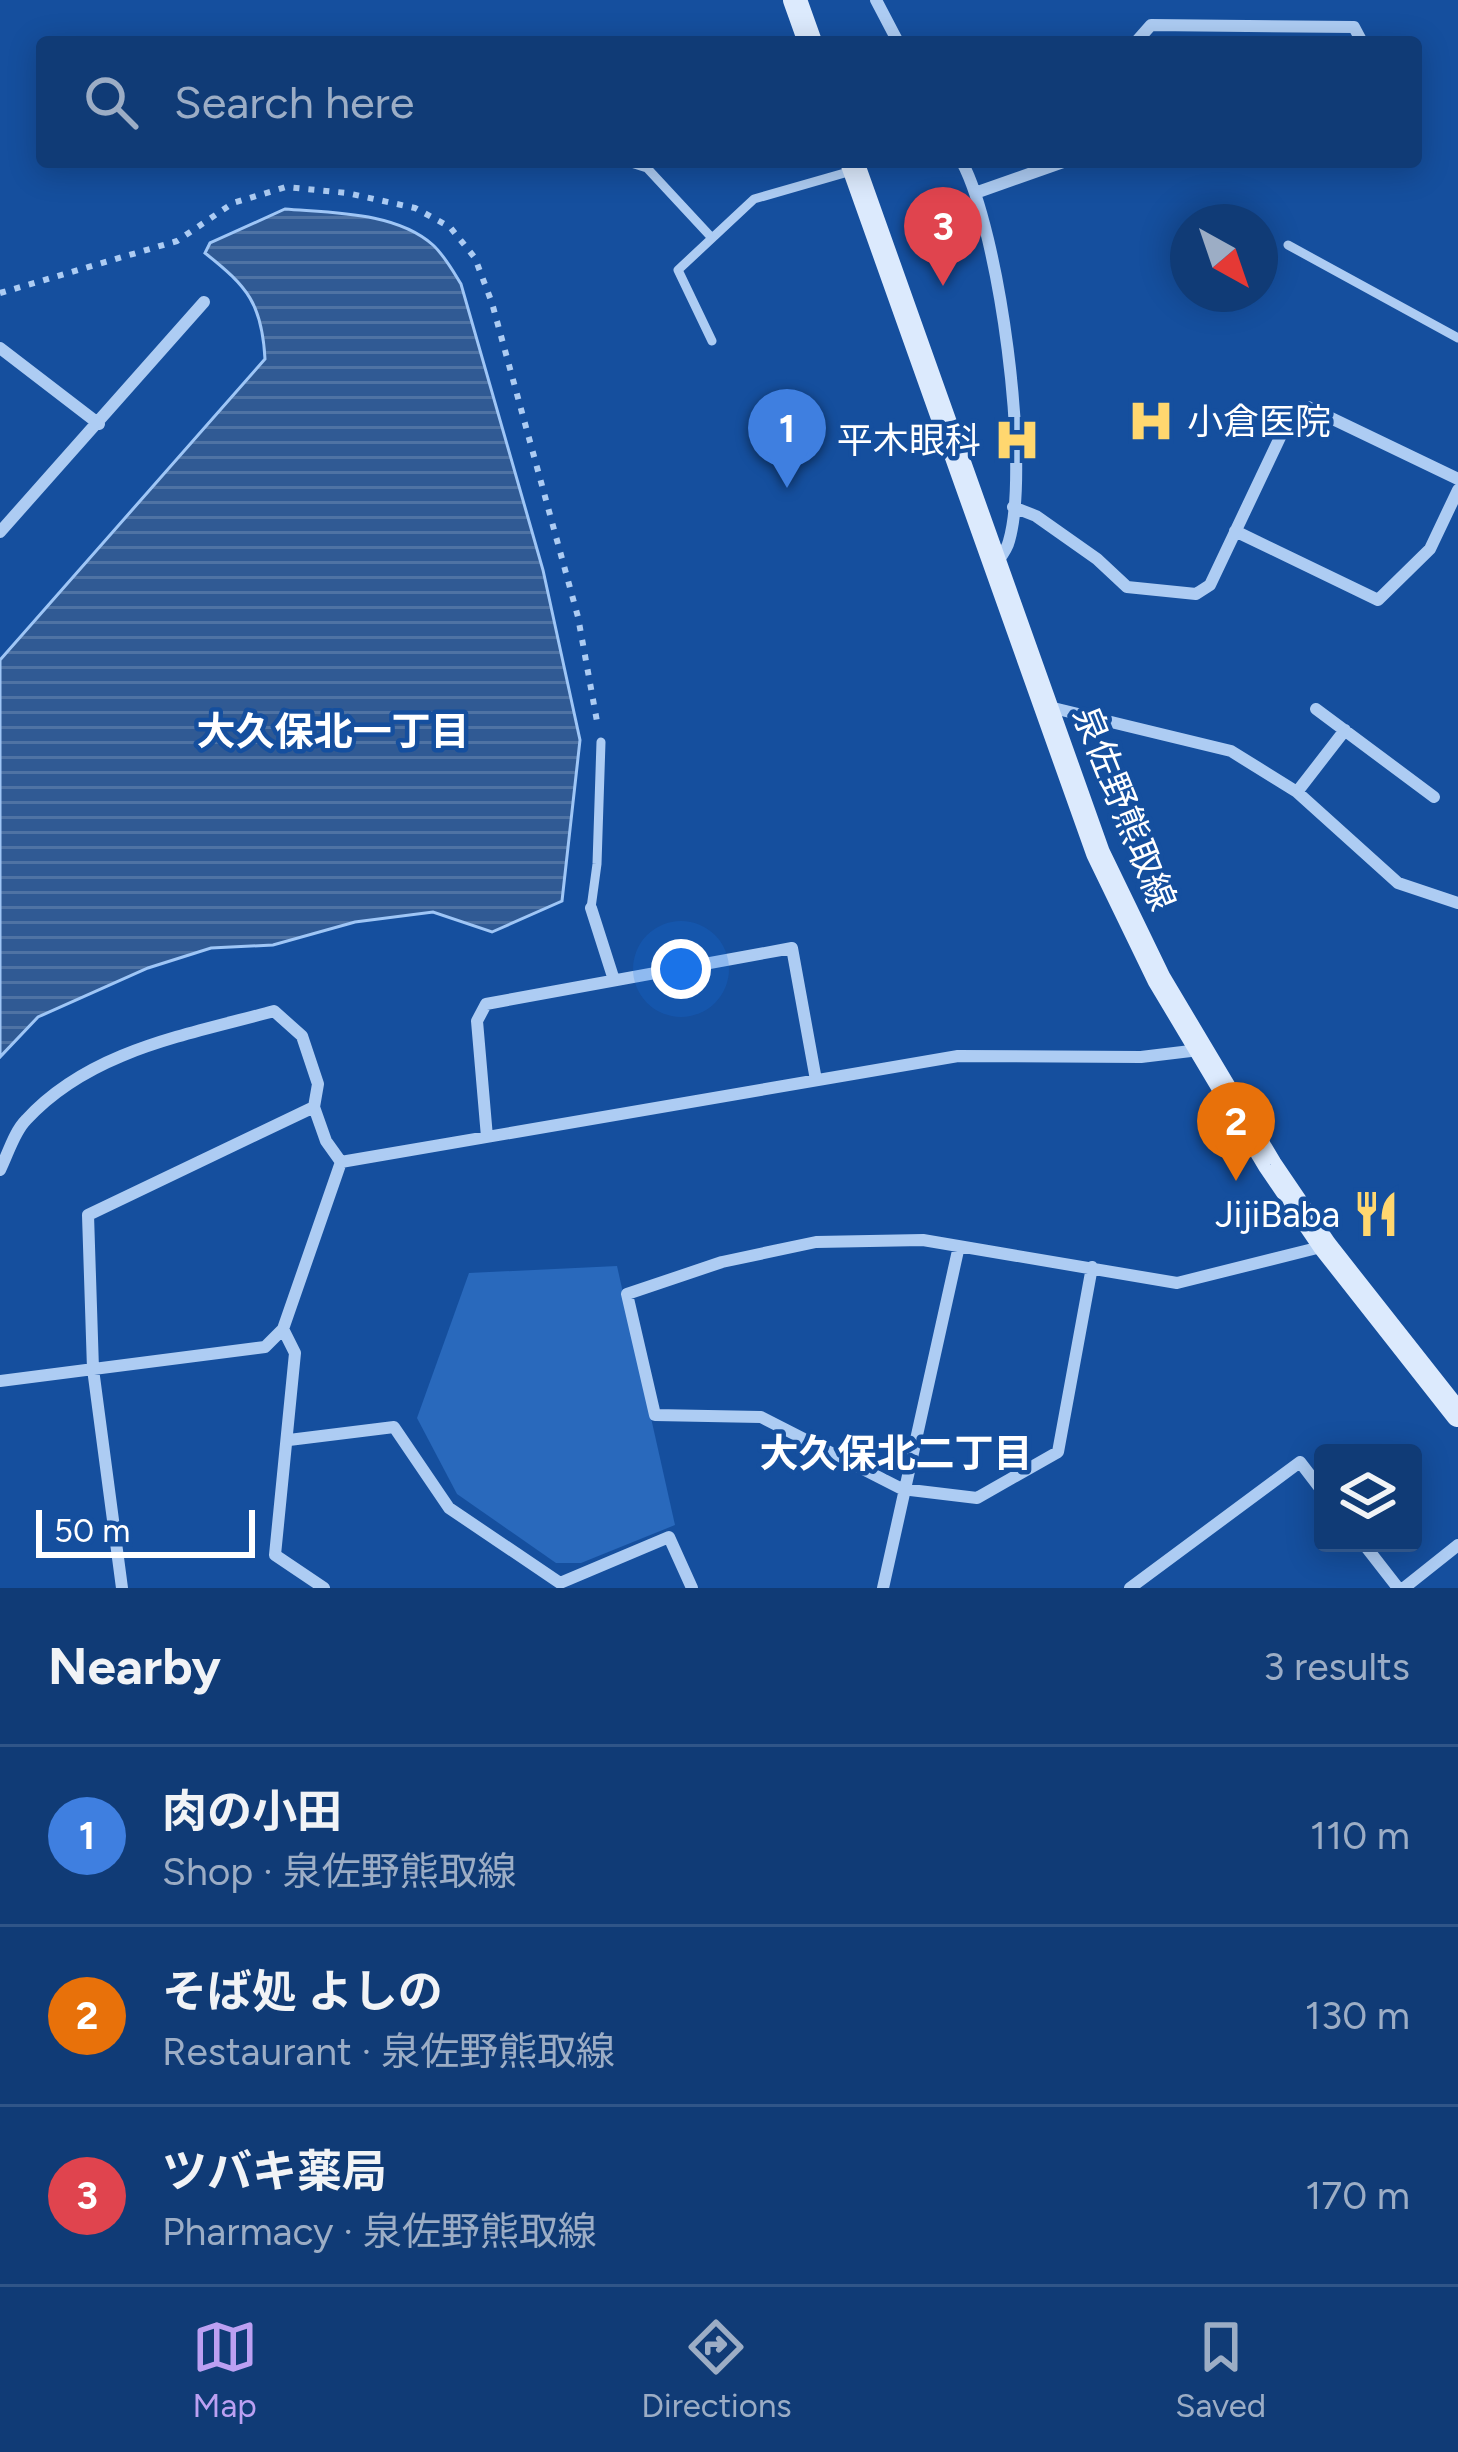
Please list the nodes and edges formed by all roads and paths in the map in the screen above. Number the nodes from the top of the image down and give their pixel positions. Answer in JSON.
{"nodes":[{"id":1,"x":795,"y":0,"type":"edge"},
{"id":2,"x":876,"y":0,"type":"edge"},
{"id":3,"x":807,"y":36,"type":"edge"},
{"id":4,"x":895,"y":36,"type":"edge"},
{"id":5,"x":1142,"y":36,"type":"edge"},
{"id":6,"x":1359,"y":36,"type":"edge"},
{"id":7,"x":647,"y":168,"type":"edge"},
{"id":8,"x":848,"y":168,"type":"edge"},
{"id":9,"x":855,"y":168,"type":"edge"},
{"id":10,"x":965,"y":168,"type":"edge"},
{"id":11,"x":1046,"y":168,"type":"edge"},
{"id":12,"x":978,"y":192,"type":"junction"},
{"id":13,"x":712,"y":238,"type":"junction"},
{"id":14,"x":1288,"y":245,"type":"dead end"},
{"id":15,"x":0,"y":293,"type":"edge"},
{"id":16,"x":204,"y":302,"type":"dead end"},
{"id":17,"x":1458,"y":338,"type":"edge"},
{"id":18,"x":712,"y":341,"type":"dead end"},
{"id":19,"x":0,"y":348,"type":"edge"},
{"id":20,"x":99,"y":424,"type":"junction"},
{"id":21,"x":1458,"y":478,"type":"edge"},
{"id":22,"x":1458,"y":490,"type":"edge"},
{"id":23,"x":1013,"y":507,"type":"junction"},
{"id":24,"x":1235,"y":530,"type":"junction"},
{"id":25,"x":0,"y":532,"type":"edge"},
{"id":26,"x":994,"y":566,"type":"junction"},
{"id":27,"x":1044,"y":705,"type":"junction"},
{"id":28,"x":1316,"y":709,"type":"dead end"},
{"id":29,"x":1345,"y":730,"type":"junction"},
{"id":30,"x":601,"y":742,"type":"joint"},
{"id":31,"x":1297,"y":791,"type":"junction"},
{"id":32,"x":1434,"y":797,"type":"dead end"},
{"id":33,"x":1458,"y":904,"type":"edge"},
{"id":34,"x":591,"y":908,"type":"joint"},
{"id":35,"x":614,"y":980,"type":"junction"},
{"id":36,"x":1199,"y":1051,"type":"junction"},
{"id":37,"x":816,"y":1080,"type":"junction"},
{"id":38,"x":314,"y":1107,"type":"junction"},
{"id":39,"x":487,"y":1137,"type":"junction"},
{"id":40,"x":341,"y":1162,"type":"junction"},
{"id":41,"x":0,"y":1170,"type":"edge"},
{"id":42,"x":959,"y":1246,"type":"junction"},
{"id":43,"x":1325,"y":1246,"type":"junction"},
{"id":44,"x":1092,"y":1267,"type":"junction"},
{"id":45,"x":283,"y":1329,"type":"junction"},
{"id":46,"x":93,"y":1370,"type":"junction"},
{"id":47,"x":0,"y":1382,"type":"edge"},
{"id":48,"x":1458,"y":1415,"type":"edge"},
{"id":49,"x":289,"y":1439,"type":"junction"},
{"id":50,"x":1314,"y":1480,"type":"edge"},
{"id":51,"x":902,"y":1489,"type":"junction"},
{"id":52,"x":1458,"y":1545,"type":"edge"},
{"id":53,"x":1371,"y":1552,"type":"edge"},
{"id":54,"x":546,"y":1572,"type":"junction"},
{"id":55,"x":122,"y":1588,"type":"edge"},
{"id":56,"x":324,"y":1588,"type":"edge"},
{"id":57,"x":533,"y":1588,"type":"edge"},
{"id":58,"x":692,"y":1588,"type":"edge"},
{"id":59,"x":883,"y":1588,"type":"edge"},
{"id":60,"x":1130,"y":1588,"type":"edge"},
{"id":61,"x":1401,"y":1588,"type":"edge"}],
"edges":[{"from":1,"to":3,"type":"main road"},
{"from":2,"to":4,"type":"street"},
{"from":5,"to":6,"type":"street"},
{"from":7,"to":13,"type":"lane"},
{"from":8,"to":13,"type":"lane"},
{"from":9,"to":26,"type":"main road","name":"泉佐野熊取線"},
{"from":10,"to":12,"type":"street"},
{"from":11,"to":12,"type":"street"},
{"from":12,"to":23,"type":"street"},
{"from":13,"to":18,"type":"lane"},
{"from":14,"to":17,"type":"lane"},
{"from":15,"to":30,"type":"path"},
{"from":16,"to":20,"type":"street"},
{"from":19,"to":20,"type":"street"},
{"from":20,"to":25,"type":"street"},
{"from":21,"to":24,"type":"street"},
{"from":22,"to":24,"type":"street"},
{"from":23,"to":24,"type":"street"},
{"from":23,"to":26,"type":"street"},
{"from":26,"to":27,"type":"main road","name":"泉佐野熊取線"},
{"from":27,"to":31,"type":"street"},
{"from":27,"to":36,"type":"main road","name":"泉佐野熊取線"},
{"from":28,"to":29,"type":"street"},
{"from":29,"to":31,"type":"street"},
{"from":29,"to":32,"type":"street"},
{"from":30,"to":34,"type":"lane"},
{"from":31,"to":33,"type":"street"},
{"from":34,"to":35,"type":"street"},
{"from":35,"to":37,"type":"street"},
{"from":35,"to":39,"type":"street"},
{"from":36,"to":37,"type":"street"},
{"from":36,"to":43,"type":"main road","name":"泉佐野熊取線"},
{"from":37,"to":39,"type":"street"},
{"from":38,"to":40,"type":"street"},
{"from":38,"to":41,"type":"street"},
{"from":38,"to":46,"type":"street"},
{"from":39,"to":40,"type":"street"},
{"from":40,"to":45,"type":"street"},
{"from":42,"to":44,"type":"street"},
{"from":42,"to":51,"type":"street"},
{"from":42,"to":51,"type":"street"},
{"from":43,"to":44,"type":"street"},
{"from":43,"to":48,"type":"main road","name":"泉佐野熊取線"},
{"from":44,"to":51,"type":"street"},
{"from":45,"to":46,"type":"street"},
{"from":45,"to":49,"type":"street"},
{"from":46,"to":47,"type":"street"},
{"from":46,"to":55,"type":"street"},
{"from":49,"to":54,"type":"street"},
{"from":49,"to":56,"type":"street"},
{"from":50,"to":60,"type":"street"},
{"from":51,"to":59,"type":"street"},
{"from":52,"to":61,"type":"street"},
{"from":53,"to":61,"type":"street"},
{"from":54,"to":57,"type":"street"},
{"from":54,"to":58,"type":"street"}]}
